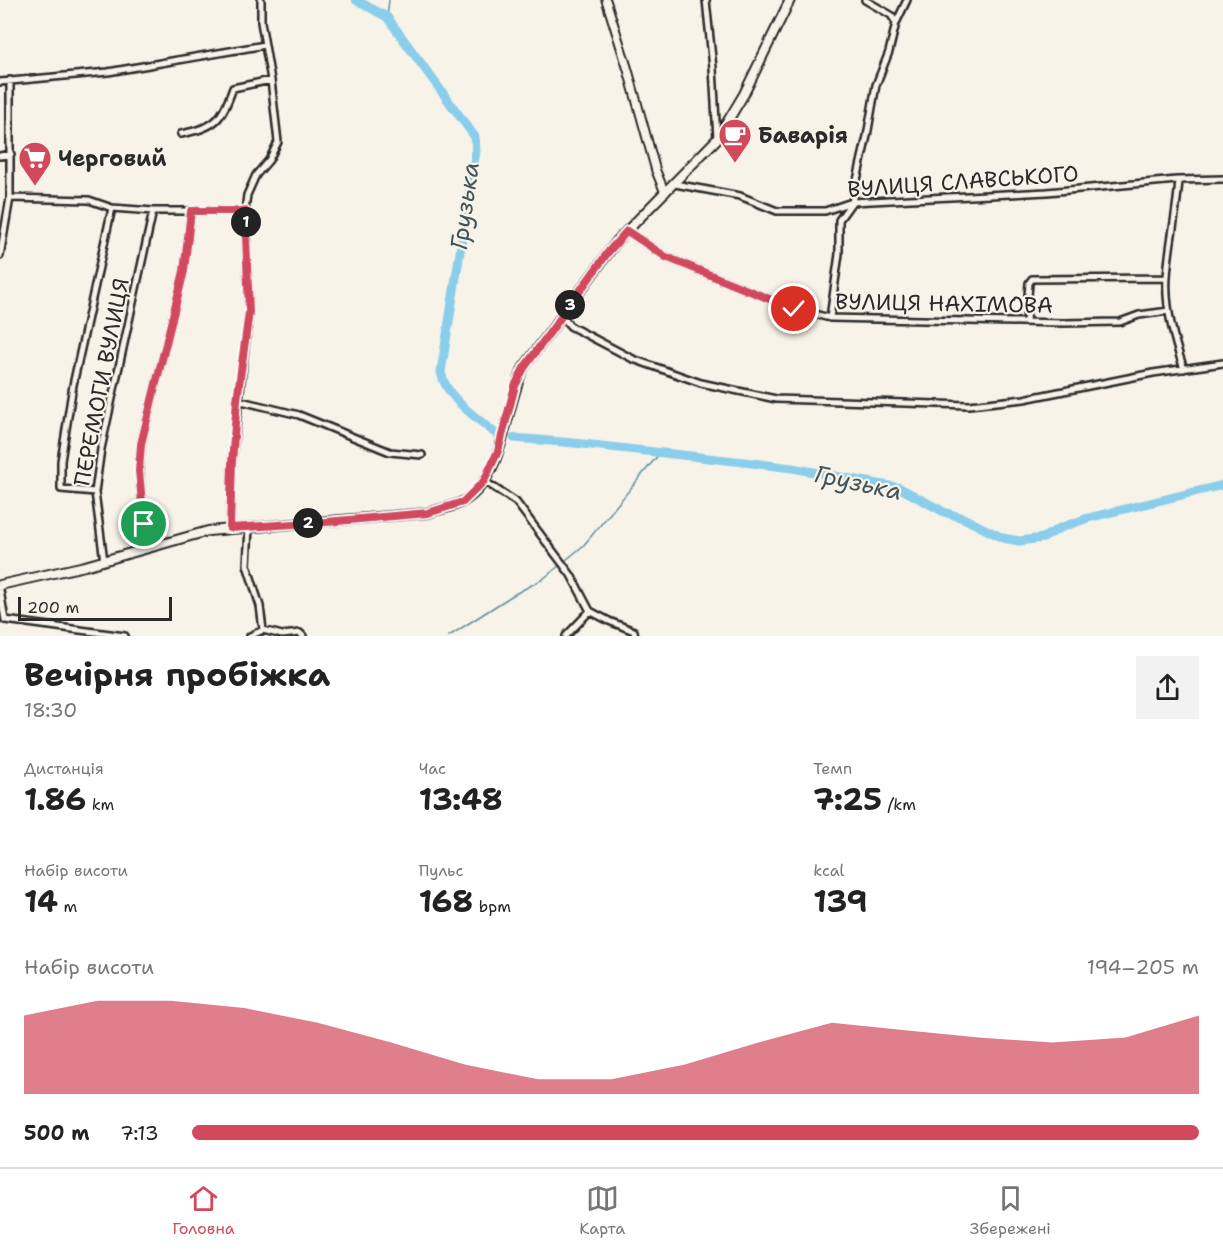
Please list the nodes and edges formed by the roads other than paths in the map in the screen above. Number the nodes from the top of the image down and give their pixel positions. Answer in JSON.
{"nodes":[{"id":1,"x":261,"y":0,"type":"edge"},
{"id":2,"x":606,"y":0,"type":"edge"},
{"id":3,"x":790,"y":0,"type":"edge"},
{"id":4,"x":865,"y":0,"type":"edge"},
{"id":5,"x":907,"y":0,"type":"edge"},
{"id":6,"x":707,"y":1,"type":"edge"},
{"id":7,"x":896,"y":23,"type":"junction"},
{"id":8,"x":265,"y":45,"type":"junction"},
{"id":9,"x":10,"y":80,"type":"junction"},
{"id":10,"x":271,"y":80,"type":"junction"},
{"id":11,"x":0,"y":82,"type":"edge"},
{"id":12,"x":181,"y":134,"type":"dead end"},
{"id":13,"x":717,"y":139,"type":"junction"},
{"id":14,"x":11,"y":154,"type":"junction"},
{"id":15,"x":0,"y":156,"type":"edge"},
{"id":16,"x":660,"y":178,"type":"junction"},
{"id":17,"x":1223,"y":179,"type":"edge"},
{"id":18,"x":1179,"y":180,"type":"junction"},
{"id":19,"x":675,"y":184,"type":"junction"},
{"id":20,"x":665,"y":193,"type":"junction"},
{"id":21,"x":10,"y":198,"type":"junction"},
{"id":22,"x":852,"y":202,"type":"junction"},
{"id":23,"x":112,"y":208,"type":"junction"},
{"id":24,"x":153,"y":211,"type":"junction"},
{"id":25,"x":191,"y":211,"type":"junction"},
{"id":26,"x":245,"y":211,"type":"junction"},
{"id":27,"x":627,"y":231,"type":"junction"},
{"id":28,"x":1,"y":237,"type":"edge"},
{"id":29,"x":0,"y":256,"type":"edge"},
{"id":30,"x":1167,"y":278,"type":"junction"},
{"id":31,"x":1169,"y":310,"type":"junction"},
{"id":32,"x":562,"y":316,"type":"junction"},
{"id":33,"x":830,"y":318,"type":"junction"},
{"id":34,"x":1026,"y":321,"type":"junction"},
{"id":35,"x":1223,"y":363,"type":"edge"},
{"id":36,"x":1184,"y":369,"type":"junction"},
{"id":37,"x":237,"y":400,"type":"junction"},
{"id":38,"x":422,"y":455,"type":"dead end"},
{"id":39,"x":484,"y":481,"type":"junction"},
{"id":40,"x":95,"y":492,"type":"junction"},
{"id":41,"x":249,"y":526,"type":"junction"},
{"id":42,"x":230,"y":528,"type":"junction"},
{"id":43,"x":152,"y":546,"type":"junction"},
{"id":44,"x":104,"y":561,"type":"junction"},
{"id":45,"x":0,"y":585,"type":"edge"},
{"id":46,"x":0,"y":590,"type":"edge"},
{"id":47,"x":590,"y":611,"type":"junction"},
{"id":48,"x":263,"y":630,"type":"junction"},
{"id":49,"x":634,"y":633,"type":"edge"},
{"id":50,"x":125,"y":636,"type":"edge"},
{"id":51,"x":250,"y":636,"type":"edge"},
{"id":52,"x":303,"y":636,"type":"edge"},
{"id":53,"x":566,"y":636,"type":"edge"}],
"edges":[{"from":1,"to":8,"type":"street"},
{"from":2,"to":16,"type":"street"},
{"from":3,"to":13,"type":"main road"},
{"from":4,"to":7,"type":"street"},
{"from":5,"to":7,"type":"street"},
{"from":6,"to":13,"type":"street"},
{"from":7,"to":22,"type":"street"},
{"from":8,"to":9,"type":"street"},
{"from":8,"to":10,"type":"street"},
{"from":9,"to":11,"type":"street"},
{"from":9,"to":14,"type":"street"},
{"from":10,"to":12,"type":"street"},
{"from":10,"to":26,"type":"street"},
{"from":13,"to":19,"type":"main road"},
{"from":14,"to":15,"type":"street"},
{"from":14,"to":21,"type":"street"},
{"from":16,"to":19,"type":"street"},
{"from":16,"to":20,"type":"street"},
{"from":17,"to":18,"type":"street","name":"ВУЛИЦЯ СЛАВСЬКОГО"},
{"from":18,"to":22,"type":"street","name":"ВУЛИЦЯ СЛАВСЬКОГО"},
{"from":18,"to":30,"type":"street"},
{"from":19,"to":20,"type":"main road"},
{"from":19,"to":22,"type":"street","name":"ВУЛИЦЯ СЛАВСЬКОГО"},
{"from":20,"to":27,"type":"main road"},
{"from":21,"to":23,"type":"street"},
{"from":21,"to":28,"type":"street"},
{"from":22,"to":33,"type":"street"},
{"from":23,"to":24,"type":"street"},
{"from":23,"to":40,"type":"street"},
{"from":24,"to":25,"type":"street"},
{"from":24,"to":40,"type":"street","name":"ПЕРЕМОГИ ВУЛИЦЯ"},
{"from":25,"to":26,"type":"street"},
{"from":25,"to":43,"type":"street"},
{"from":26,"to":37,"type":"street"},
{"from":27,"to":32,"type":"main road"},
{"from":27,"to":33,"type":"street","name":"ВУЛИЦЯ НАХІМОВА"},
{"from":28,"to":29,"type":"street"},
{"from":30,"to":31,"type":"street"},
{"from":30,"to":34,"type":"street"},
{"from":31,"to":34,"type":"street","name":"ВУЛИЦЯ НАХІМОВА"},
{"from":31,"to":36,"type":"street"},
{"from":32,"to":36,"type":"street"},
{"from":32,"to":39,"type":"main road"},
{"from":33,"to":34,"type":"street","name":"ВУЛИЦЯ НАХІМОВА"},
{"from":35,"to":36,"type":"street"},
{"from":37,"to":38,"type":"street"},
{"from":37,"to":42,"type":"street"},
{"from":39,"to":41,"type":"main road"},
{"from":39,"to":47,"type":"street"},
{"from":40,"to":44,"type":"street","name":"ПЕРЕМОГИ ВУЛИЦЯ"},
{"from":41,"to":42,"type":"main road"},
{"from":41,"to":48,"type":"street"},
{"from":42,"to":43,"type":"main road"},
{"from":43,"to":44,"type":"main road"},
{"from":44,"to":45,"type":"main road"},
{"from":46,"to":50,"type":"street"},
{"from":47,"to":49,"type":"street"},
{"from":47,"to":53,"type":"street"},
{"from":48,"to":51,"type":"street"},
{"from":48,"to":52,"type":"street"}]}
